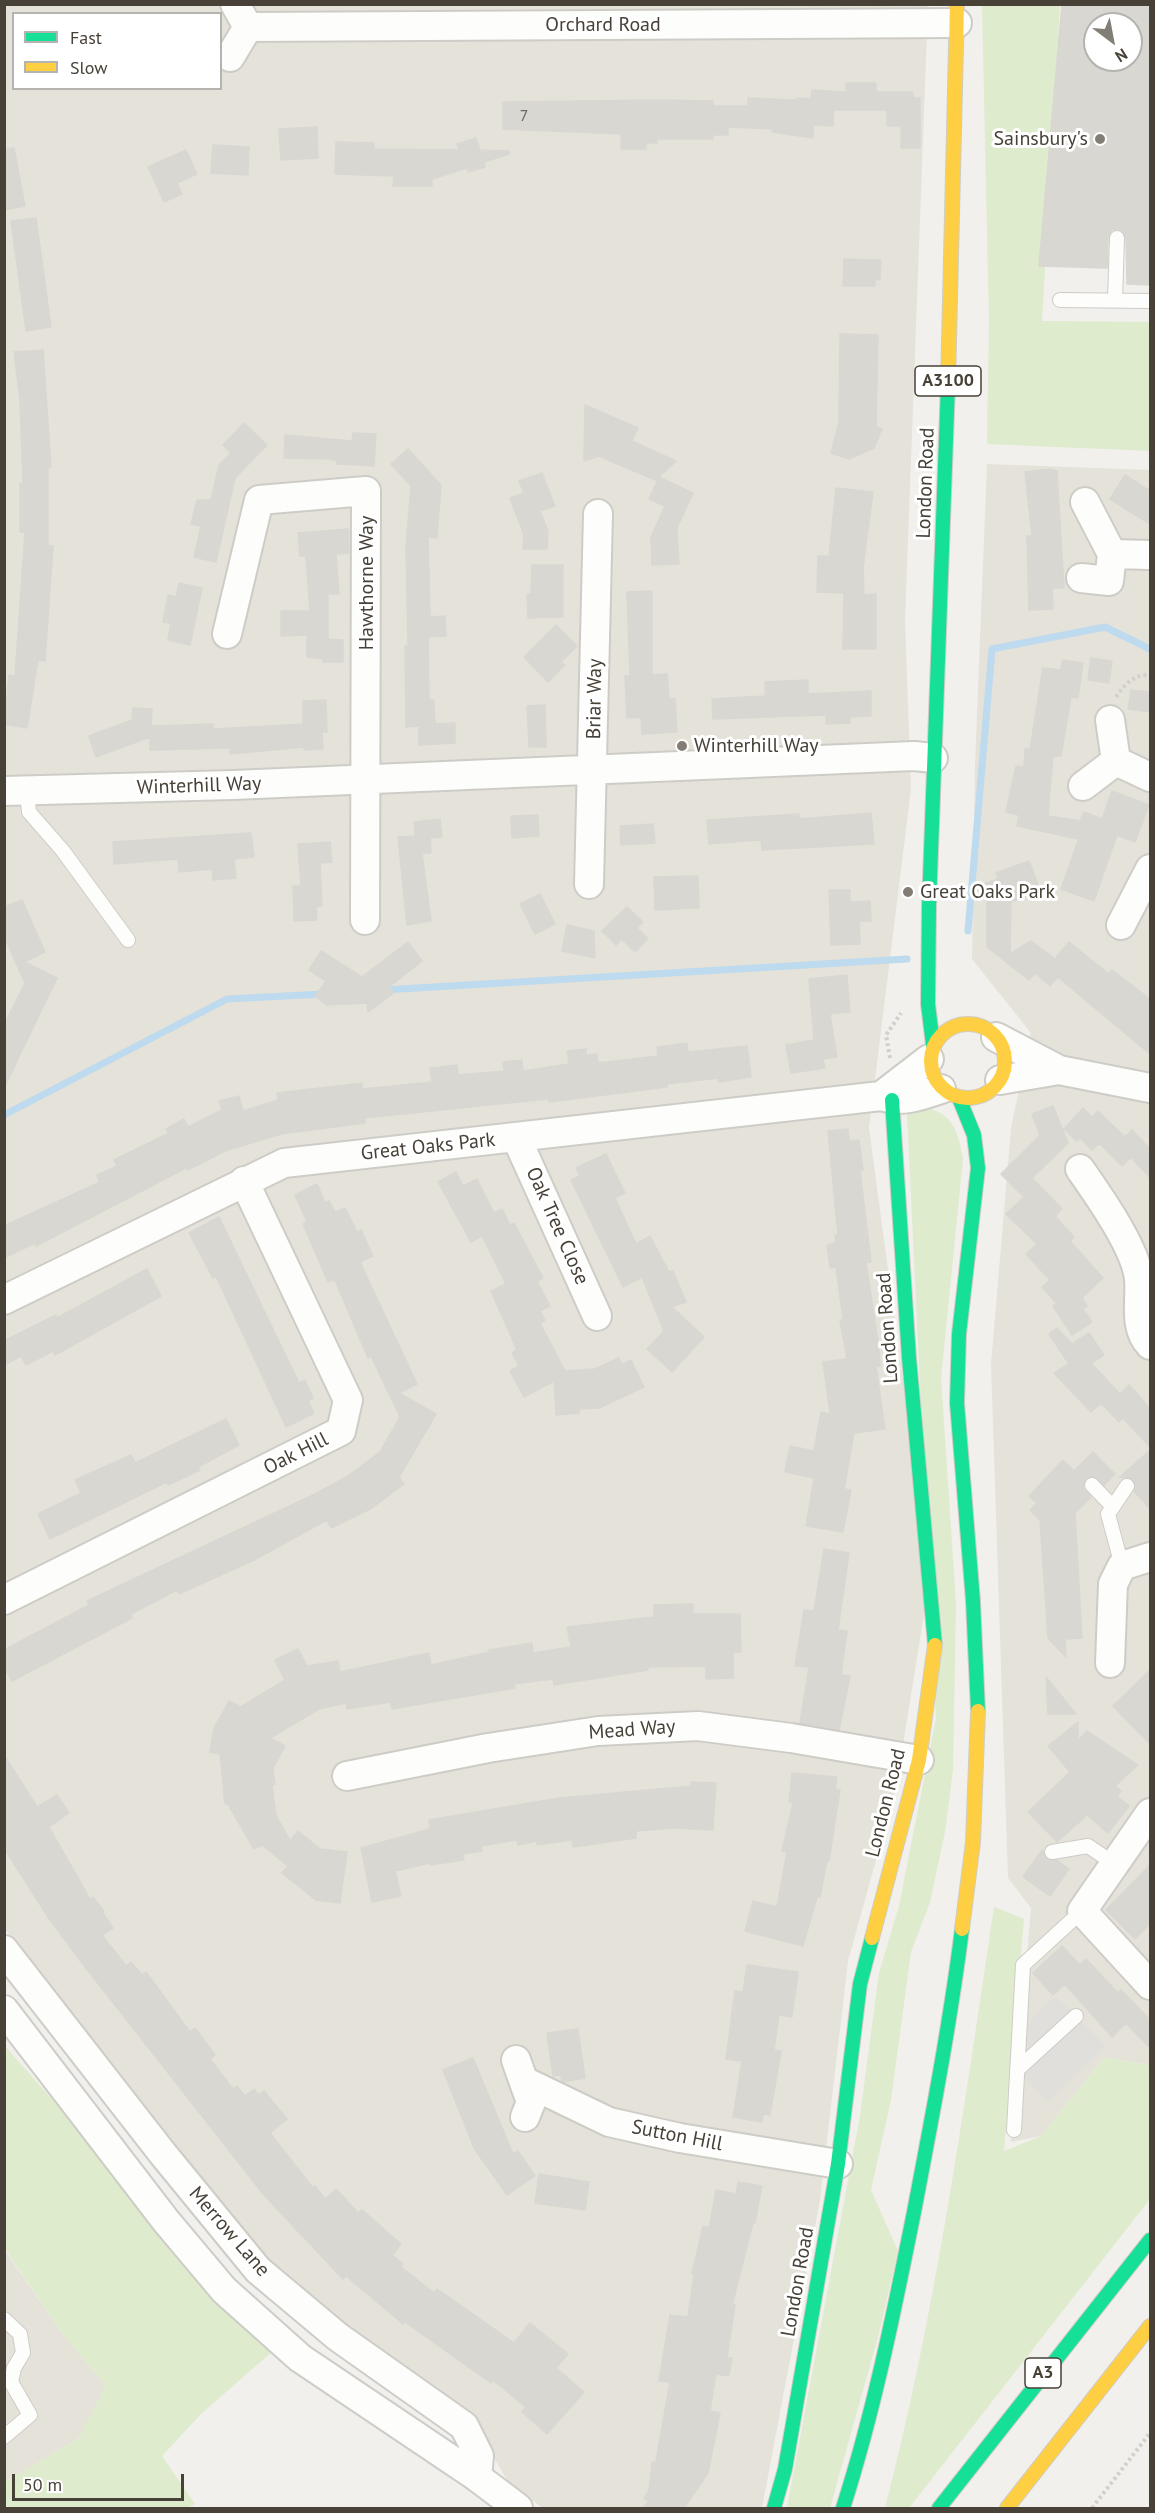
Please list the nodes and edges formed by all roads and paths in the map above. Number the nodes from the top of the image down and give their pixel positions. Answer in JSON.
{"nodes":[{"id":1,"x":957,"y":14,"type":"edge"},
{"id":2,"x":242,"y":16,"type":"edge"},
{"id":3,"x":230,"y":57,"type":"dead end"},
{"id":4,"x":1117,"y":238,"type":"dead end"},
{"id":5,"x":1060,"y":300,"type":"dead end"},
{"id":6,"x":1115,"y":300,"type":"junction"},
{"id":7,"x":1150,"y":301,"type":"edge"},
{"id":8,"x":1085,"y":502,"type":"dead end"},
{"id":9,"x":598,"y":514,"type":"dead end"},
{"id":10,"x":1112,"y":554,"type":"junction"},
{"id":11,"x":1150,"y":555,"type":"edge"},
{"id":12,"x":1081,"y":578,"type":"dead end"},
{"id":13,"x":226,"y":634,"type":"dead end"},
{"id":14,"x":1150,"y":675,"type":"edge"},
{"id":15,"x":1110,"y":720,"type":"joint"},
{"id":16,"x":933,"y":758,"type":"junction"},
{"id":17,"x":1116,"y":761,"type":"junction"},
{"id":18,"x":594,"y":770,"type":"junction"},
{"id":19,"x":1150,"y":777,"type":"edge"},
{"id":20,"x":367,"y":779,"type":"junction"},
{"id":21,"x":1083,"y":786,"type":"dead end"},
{"id":22,"x":16,"y":791,"type":"edge"},
{"id":23,"x":1150,"y":869,"type":"edge"},
{"id":24,"x":589,"y":884,"type":"dead end"},
{"id":25,"x":365,"y":920,"type":"dead end"},
{"id":26,"x":1121,"y":925,"type":"dead end"},
{"id":27,"x":128,"y":940,"type":"dead end"},
{"id":28,"x":930,"y":963,"type":"junction"},
{"id":29,"x":942,"y":981,"type":"dead end"},
{"id":30,"x":901,"y":1004,"type":"dead end"},
{"id":31,"x":959,"y":1008,"type":"dead end"},
{"id":32,"x":969,"y":1023,"type":"junction"},
{"id":33,"x":996,"y":1037,"type":"junction"},
{"id":34,"x":931,"y":1052,"type":"junction"},
{"id":35,"x":1059,"y":1070,"type":"junction"},
{"id":36,"x":1000,"y":1080,"type":"junction"},
{"id":37,"x":1150,"y":1088,"type":"edge"},
{"id":38,"x":889,"y":1093,"type":"junction"},
{"id":39,"x":950,"y":1094,"type":"junction"},
{"id":40,"x":516,"y":1137,"type":"junction"},
{"id":41,"x":1080,"y":1169,"type":"dead end"},
{"id":42,"x":244,"y":1181,"type":"junction"},
{"id":43,"x":4,"y":1300,"type":"edge"},
{"id":44,"x":597,"y":1316,"type":"dead end"},
{"id":45,"x":1150,"y":1345,"type":"edge"},
{"id":46,"x":1092,"y":1485,"type":"dead end"},
{"id":47,"x":1127,"y":1486,"type":"dead end"},
{"id":48,"x":1113,"y":1507,"type":"junction"},
{"id":49,"x":1150,"y":1557,"type":"edge"},
{"id":50,"x":1122,"y":1566,"type":"junction"},
{"id":51,"x":4,"y":1600,"type":"edge"},
{"id":52,"x":1110,"y":1663,"type":"dead end"},
{"id":53,"x":919,"y":1760,"type":"junction"},
{"id":54,"x":347,"y":1776,"type":"dead end"},
{"id":55,"x":1148,"y":1821,"type":"edge"},
{"id":56,"x":1052,"y":1852,"type":"dead end"},
{"id":57,"x":1115,"y":1864,"type":"junction"},
{"id":58,"x":1082,"y":1911,"type":"junction"},
{"id":59,"x":4,"y":1950,"type":"edge"},
{"id":60,"x":1150,"y":1985,"type":"edge"},
{"id":61,"x":4,"y":2010,"type":"edge"},
{"id":62,"x":1076,"y":2016,"type":"dead end"},
{"id":63,"x":1017,"y":2070,"type":"junction"},
{"id":64,"x":525,"y":2117,"type":"dead end"},
{"id":65,"x":1014,"y":2130,"type":"dead end"},
{"id":66,"x":838,"y":2164,"type":"junction"},
{"id":67,"x":1150,"y":2240,"type":"edge"},
{"id":68,"x":4,"y":2319,"type":"edge"},
{"id":69,"x":1150,"y":2326,"type":"edge"},
{"id":70,"x":8,"y":2376,"type":"edge"},
{"id":71,"x":1150,"y":2433,"type":"edge"},
{"id":72,"x":4,"y":2438,"type":"edge"},
{"id":73,"x":477,"y":2477,"type":"junction"},
{"id":74,"x":518,"y":2508,"type":"edge"},
{"id":75,"x":774,"y":2508,"type":"edge"},
{"id":76,"x":843,"y":2508,"type":"edge"},
{"id":77,"x":939,"y":2508,"type":"edge"},
{"id":78,"x":1007,"y":2508,"type":"edge"},
{"id":79,"x":1092,"y":2508,"type":"edge"}],
"edges":[{"from":1,"to":2,"type":"street","name":"Orchard Road"},
{"from":1,"to":16,"type":"main road","name":"London Road","number":"A3100"},
{"from":2,"to":3,"type":"street","name":"Orchard Road"},
{"from":4,"to":6,"type":"lane"},
{"from":5,"to":6,"type":"lane"},
{"from":6,"to":7,"type":"lane"},
{"from":8,"to":10,"type":"street"},
{"from":9,"to":18,"type":"street","name":"Briar Way"},
{"from":10,"to":11,"type":"street"},
{"from":10,"to":12,"type":"street"},
{"from":13,"to":20,"type":"street","name":"Hawthorne Way"},
{"from":14,"to":15,"type":"path"},
{"from":15,"to":17,"type":"street"},
{"from":16,"to":18,"type":"street","name":"Winterhill Way"},
{"from":16,"to":28,"type":"main road","name":"London Road","number":"A3100"},
{"from":17,"to":19,"type":"street"},
{"from":17,"to":21,"type":"street"},
{"from":18,"to":20,"type":"street","name":"Winterhill Way"},
{"from":18,"to":24,"type":"street","name":"Briar Way"},
{"from":20,"to":22,"type":"street","name":"Winterhill Way"},
{"from":20,"to":25,"type":"street","name":"Hawthorne Way"},
{"from":22,"to":27,"type":"lane"},
{"from":23,"to":26,"type":"street"},
{"from":28,"to":29,"type":"main road"},
{"from":28,"to":34,"type":"main road","name":"London Road","number":"A3100"},
{"from":30,"to":38,"type":"path"},
{"from":31,"to":32,"type":"main road"},
{"from":32,"to":33,"type":"main road"},
{"from":32,"to":34,"type":"main road"},
{"from":33,"to":35,"type":"street"},
{"from":33,"to":36,"type":"main road"},
{"from":34,"to":38,"type":"street","name":"Great Oaks Park"},
{"from":34,"to":39,"type":"main road"},
{"from":35,"to":36,"type":"street"},
{"from":35,"to":37,"type":"street"},
{"from":36,"to":39,"type":"main road"},
{"from":38,"to":39,"type":"street","name":"Great Oaks Park"},
{"from":38,"to":40,"type":"street","name":"Great Oaks Park"},
{"from":38,"to":53,"type":"main road","name":"London Road"},
{"from":39,"to":76,"type":"main road"},
{"from":40,"to":42,"type":"street","name":"Great Oaks Park"},
{"from":40,"to":44,"type":"street","name":"Oak Tree Close"},
{"from":41,"to":45,"type":"street"},
{"from":42,"to":43,"type":"street","name":"Great Oaks Park"},
{"from":42,"to":51,"type":"street","name":"Oak Hill"},
{"from":46,"to":48,"type":"lane"},
{"from":47,"to":48,"type":"lane"},
{"from":48,"to":50,"type":"lane"},
{"from":49,"to":50,"type":"street"},
{"from":50,"to":52,"type":"street"},
{"from":53,"to":54,"type":"street","name":"Mead Way"},
{"from":53,"to":66,"type":"main road","name":"London Road"},
{"from":55,"to":57,"type":"street"},
{"from":56,"to":57,"type":"lane"},
{"from":57,"to":58,"type":"street"},
{"from":58,"to":60,"type":"street"},
{"from":58,"to":63,"type":"lane"},
{"from":59,"to":73,"type":"street","name":"Merrow Lane"},
{"from":61,"to":73,"type":"street","name":"Merrow Lane"},
{"from":62,"to":63,"type":"lane"},
{"from":63,"to":65,"type":"lane"},
{"from":64,"to":66,"type":"street","name":"Sutton Hill"},
{"from":66,"to":75,"type":"main road","name":"London Road"},
{"from":67,"to":77,"type":"main road","number":"A3"},
{"from":68,"to":70,"type":"lane"},
{"from":69,"to":78,"type":"main road"},
{"from":70,"to":72,"type":"lane"},
{"from":71,"to":79,"type":"path"},
{"from":73,"to":74,"type":"street","name":"Merrow Lane"}]}
